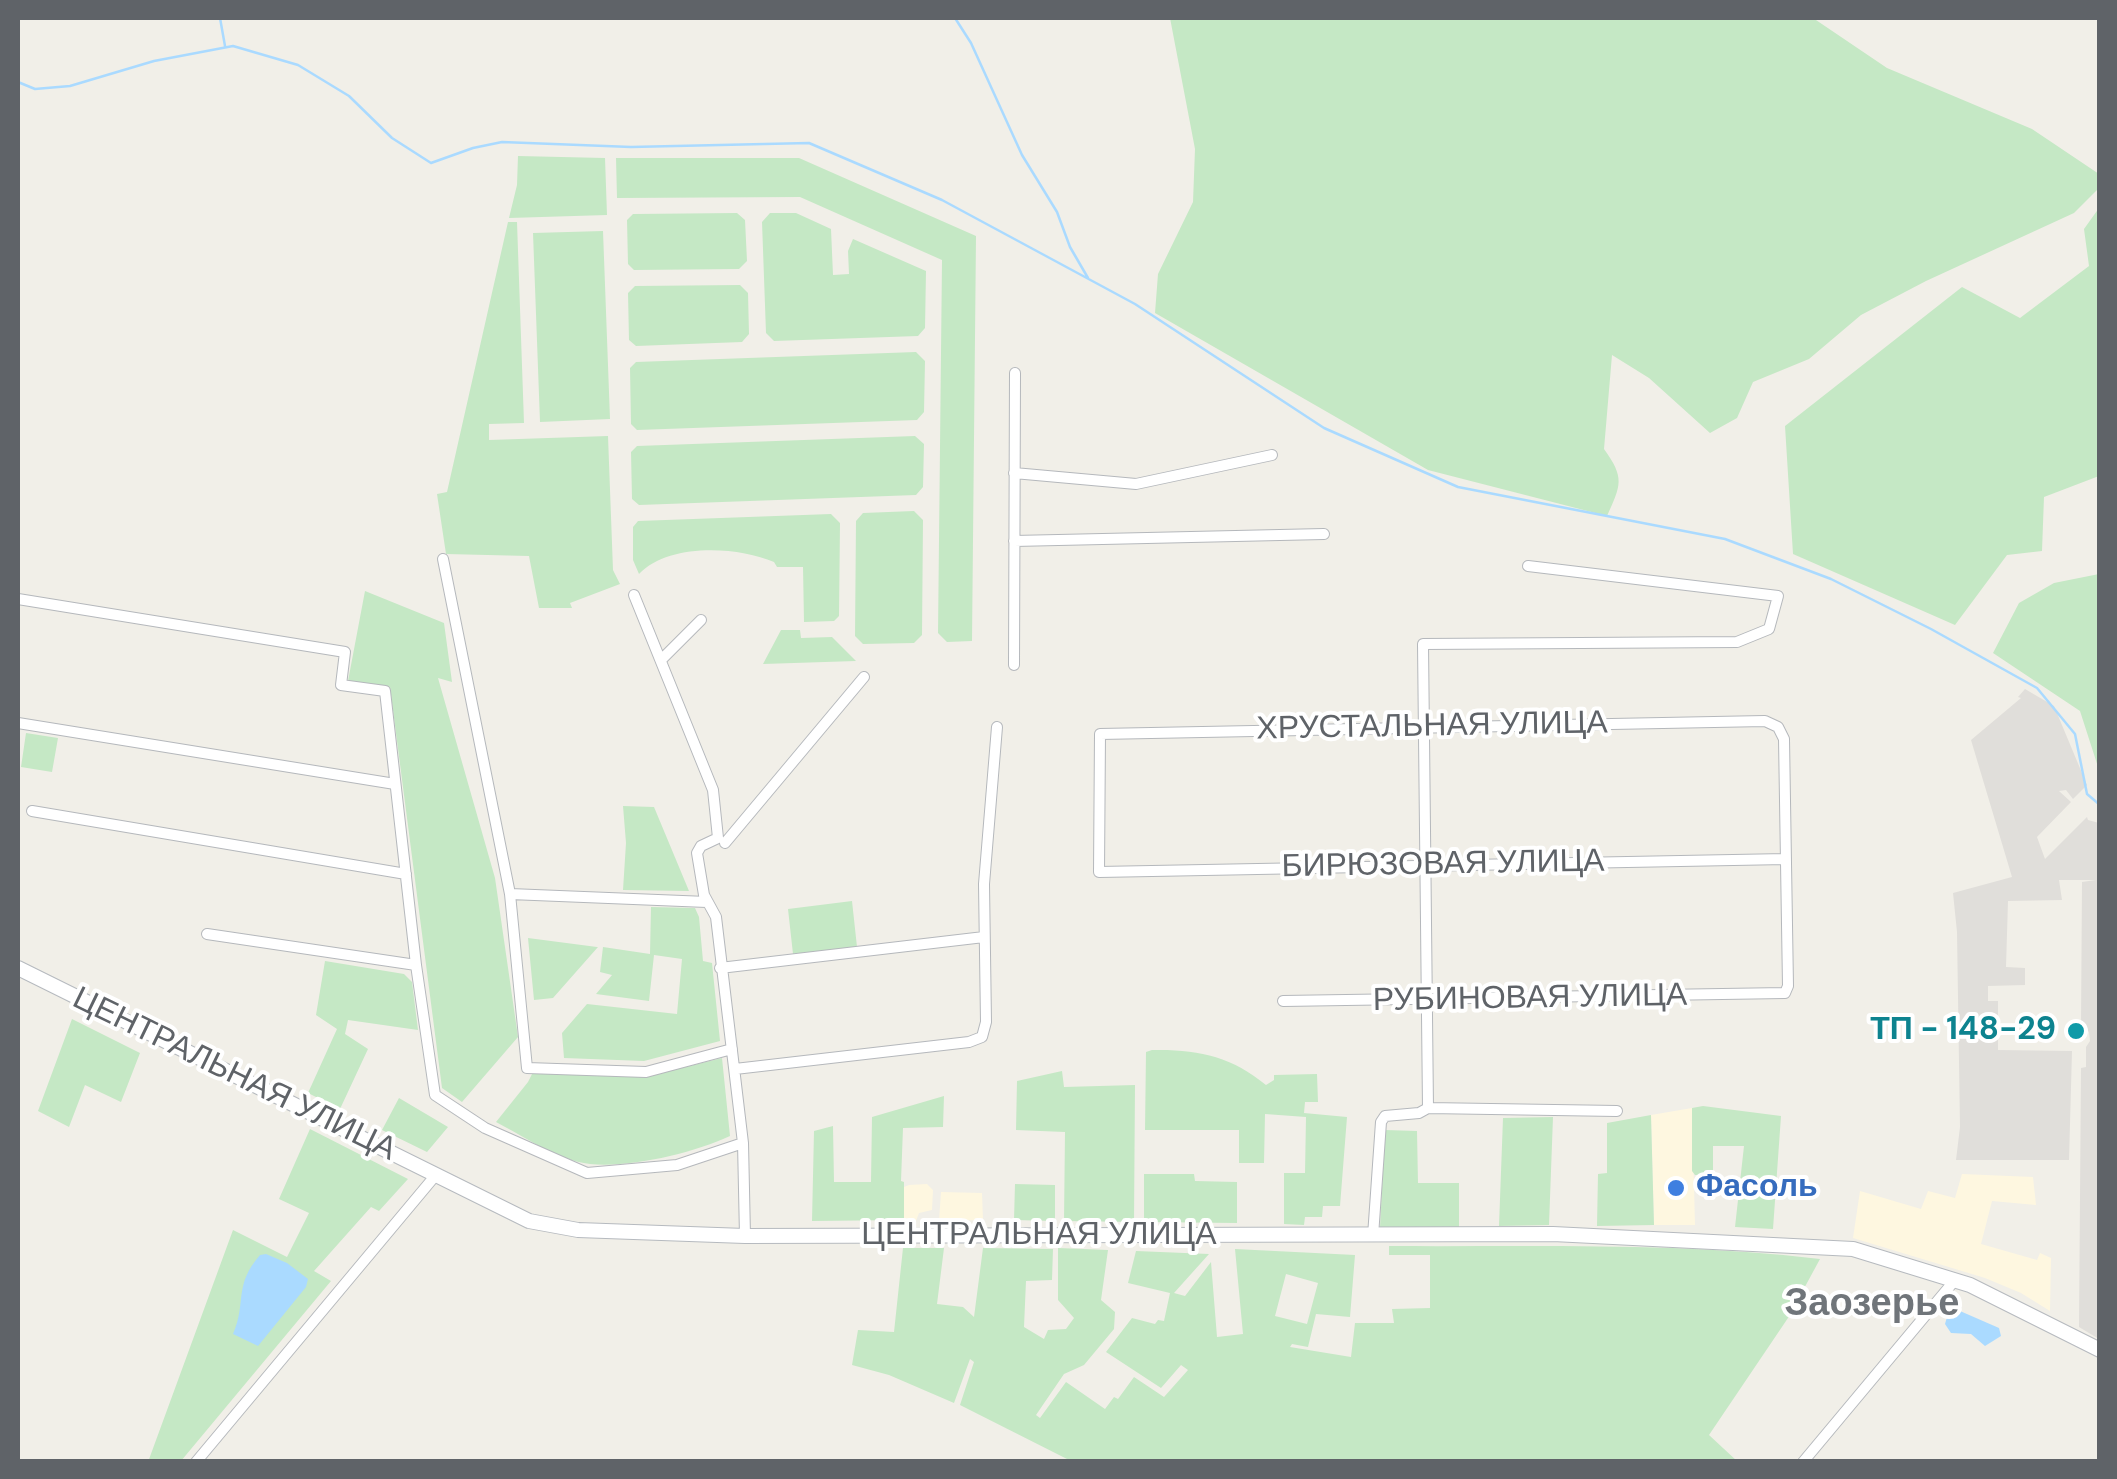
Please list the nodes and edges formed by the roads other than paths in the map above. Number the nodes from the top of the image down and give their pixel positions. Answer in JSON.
{"nodes":[{"id":1,"x":1014,"y":373,"type":"dead end"},
{"id":2,"x":1272,"y":455,"type":"dead end"},
{"id":3,"x":1014,"y":473,"type":"junction"},
{"id":4,"x":1324,"y":534,"type":"dead end"},
{"id":5,"x":1014,"y":541,"type":"junction"},
{"id":6,"x":443,"y":559,"type":"dead end"},
{"id":7,"x":1528,"y":566,"type":"dead end"},
{"id":8,"x":634,"y":594,"type":"dead end"},
{"id":9,"x":18,"y":599,"type":"edge"},
{"id":10,"x":701,"y":620,"type":"dead end"},
{"id":11,"x":660,"y":660,"type":"junction"},
{"id":12,"x":1014,"y":665,"type":"dead end"},
{"id":13,"x":864,"y":677,"type":"dead end"},
{"id":14,"x":18,"y":724,"type":"edge"},
{"id":15,"x":998,"y":726,"type":"dead end"},
{"id":16,"x":1423,"y":728,"type":"junction"},
{"id":17,"x":396,"y":784,"type":"junction"},
{"id":18,"x":32,"y":811,"type":"dead end"},
{"id":19,"x":725,"y":843,"type":"dead end"},
{"id":20,"x":1786,"y":858,"type":"junction"},
{"id":21,"x":1423,"y":865,"type":"junction"},
{"id":22,"x":1099,"y":872,"type":"joint"},
{"id":23,"x":406,"y":874,"type":"junction"},
{"id":24,"x":510,"y":894,"type":"junction"},
{"id":25,"x":707,"y":902,"type":"junction"},
{"id":26,"x":207,"y":934,"type":"dead end"},
{"id":27,"x":984,"y":937,"type":"junction"},
{"id":28,"x":416,"y":966,"type":"junction"},
{"id":29,"x":18,"y":968,"type":"edge"},
{"id":30,"x":720,"y":968,"type":"junction"},
{"id":31,"x":1425,"y":1000,"type":"junction"},
{"id":32,"x":1283,"y":1002,"type":"dead end"},
{"id":33,"x":732,"y":1048,"type":"junction"},
{"id":34,"x":735,"y":1069,"type":"junction"},
{"id":35,"x":1428,"y":1108,"type":"junction"},
{"id":36,"x":1617,"y":1110,"type":"dead end"},
{"id":37,"x":743,"y":1144,"type":"junction"},
{"id":38,"x":435,"y":1176,"type":"junction"},
{"id":39,"x":745,"y":1236,"type":"junction"},
{"id":40,"x":1373,"y":1236,"type":"junction"},
{"id":41,"x":1955,"y":1280,"type":"junction"},
{"id":42,"x":2100,"y":1350,"type":"edge"},
{"id":43,"x":196,"y":1462,"type":"edge"},
{"id":44,"x":1803,"y":1462,"type":"edge"}],
"edges":[{"from":1,"to":3,"type":"street"},
{"from":2,"to":3,"type":"street"},
{"from":3,"to":5,"type":"street"},
{"from":4,"to":5,"type":"street"},
{"from":5,"to":12,"type":"street"},
{"from":6,"to":24,"type":"street"},
{"from":7,"to":16,"type":"street"},
{"from":8,"to":11,"type":"street"},
{"from":9,"to":17,"type":"street"},
{"from":10,"to":11,"type":"street"},
{"from":11,"to":25,"type":"street"},
{"from":13,"to":19,"type":"street"},
{"from":14,"to":17,"type":"street"},
{"from":15,"to":27,"type":"street"},
{"from":16,"to":20,"type":"street","name":"ХРУСТАЛЬНАЯ УЛИЦА"},
{"from":16,"to":21,"type":"street"},
{"from":16,"to":22,"type":"street","name":"ХРУСТАЛЬНАЯ УЛИЦА"},
{"from":17,"to":23,"type":"street"},
{"from":18,"to":23,"type":"street"},
{"from":20,"to":21,"type":"street","name":"БИРЮЗОВАЯ УЛИЦА"},
{"from":20,"to":31,"type":"street","name":"РУБИНОВАЯ УЛИЦА"},
{"from":21,"to":22,"type":"street","name":"БИРЮЗОВАЯ УЛИЦА"},
{"from":21,"to":31,"type":"street"},
{"from":23,"to":28,"type":"street"},
{"from":24,"to":25,"type":"street"},
{"from":24,"to":33,"type":"street"},
{"from":25,"to":30,"type":"street"},
{"from":26,"to":28,"type":"street"},
{"from":27,"to":30,"type":"street"},
{"from":27,"to":34,"type":"street"},
{"from":28,"to":37,"type":"street"},
{"from":29,"to":38,"type":"main road","name":"ЦЕНТРАЛЬНАЯ УЛИЦА"},
{"from":30,"to":33,"type":"street"},
{"from":31,"to":32,"type":"street","name":"РУБИНОВАЯ УЛИЦА"},
{"from":31,"to":35,"type":"street"},
{"from":33,"to":34,"type":"street"},
{"from":34,"to":37,"type":"street"},
{"from":35,"to":36,"type":"street"},
{"from":35,"to":40,"type":"street"},
{"from":37,"to":39,"type":"street"},
{"from":38,"to":39,"type":"main road","name":"ЦЕНТРАЛЬНАЯ УЛИЦА"},
{"from":38,"to":43,"type":"street"},
{"from":39,"to":40,"type":"main road","name":"ЦЕНТРАЛЬНАЯ УЛИЦА"},
{"from":40,"to":41,"type":"main road","name":"ЦЕНТРАЛЬНАЯ УЛИЦА"},
{"from":41,"to":42,"type":"main road","name":"ЦЕНТРАЛЬНАЯ УЛИЦА"},
{"from":41,"to":44,"type":"street"}]}
